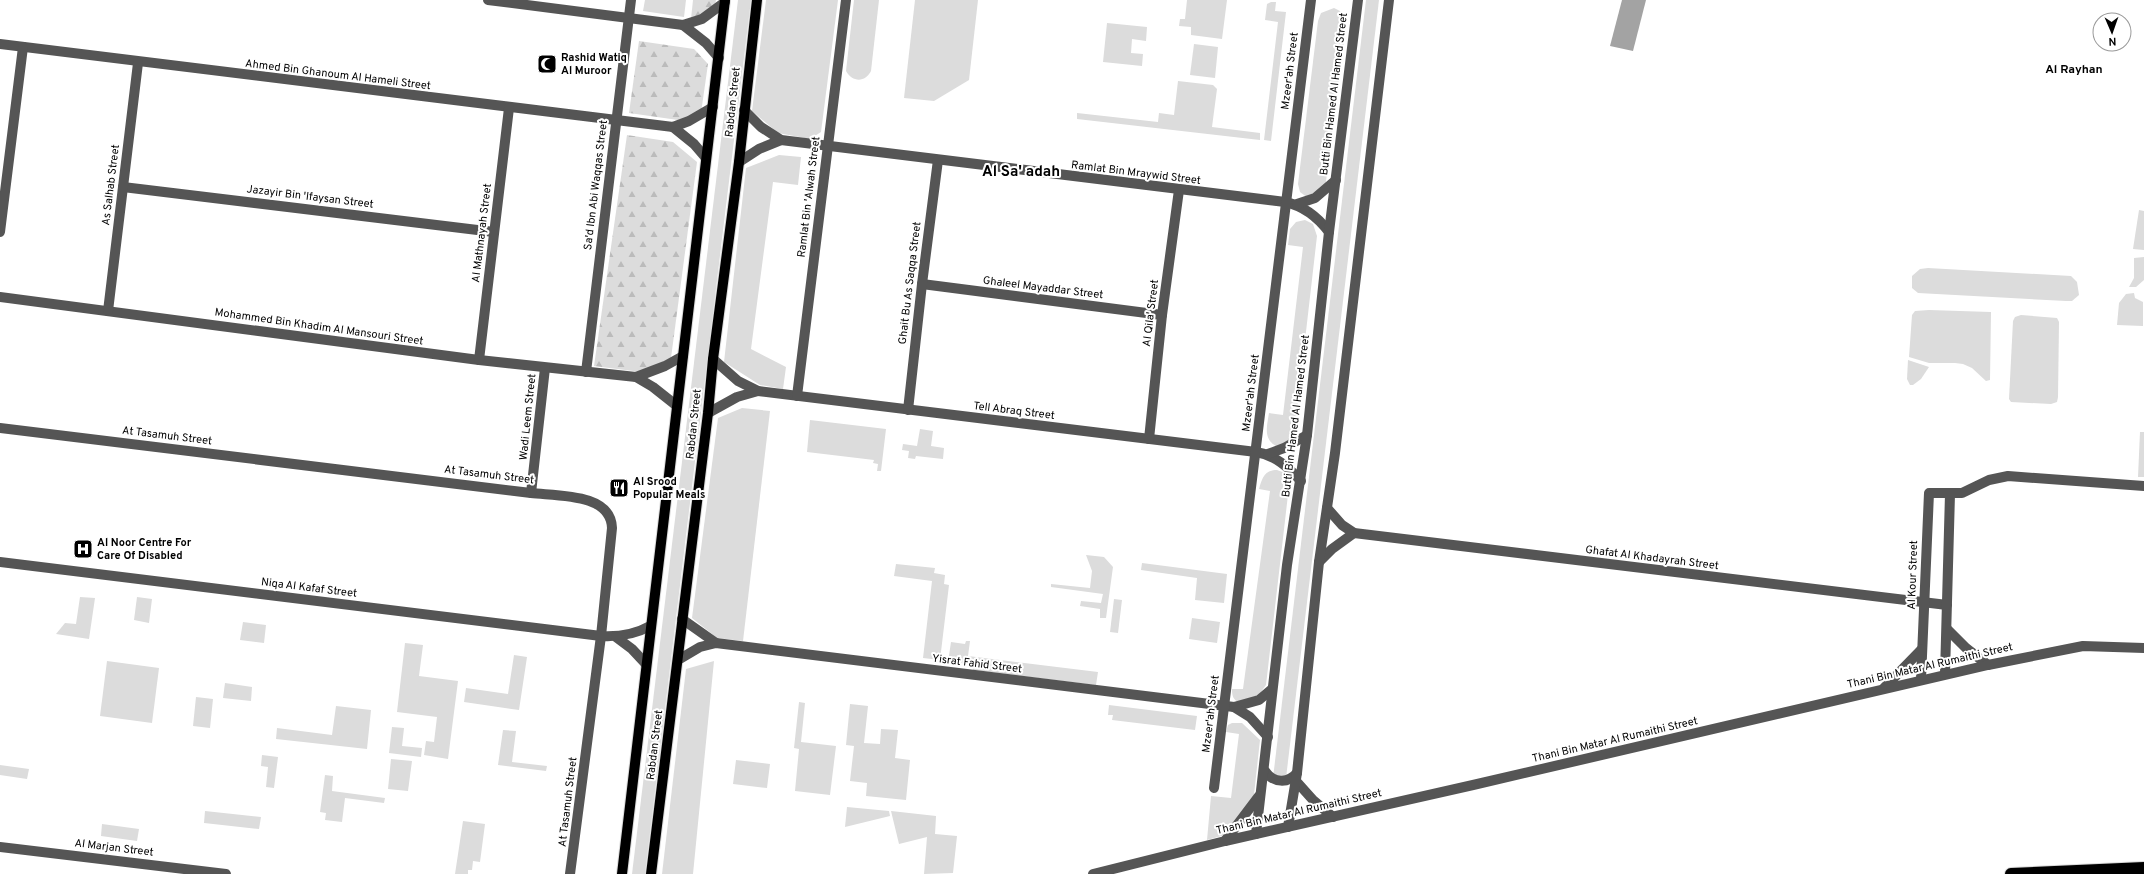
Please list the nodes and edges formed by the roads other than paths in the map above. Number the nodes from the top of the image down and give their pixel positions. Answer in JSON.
{"nodes":[{"id":1,"x":488,"y":0,"type":"edge"},
{"id":2,"x":631,"y":0,"type":"edge"},
{"id":3,"x":757,"y":0,"type":"edge"},
{"id":4,"x":846,"y":0,"type":"edge"},
{"id":5,"x":1311,"y":0,"type":"edge"},
{"id":6,"x":1358,"y":0,"type":"edge"},
{"id":7,"x":1389,"y":0,"type":"edge"},
{"id":8,"x":725,"y":1,"type":"edge"},
{"id":9,"x":629,"y":18,"type":"junction"},
{"id":10,"x":683,"y":25,"type":"junction"},
{"id":11,"x":0,"y":44,"type":"edge"},
{"id":12,"x":23,"y":47,"type":"junction"},
{"id":13,"x":719,"y":58,"type":"junction"},
{"id":14,"x":138,"y":63,"type":"junction"},
{"id":15,"x":713,"y":107,"type":"junction"},
{"id":16,"x":509,"y":108,"type":"junction"},
{"id":17,"x":744,"y":110,"type":"junction"},
{"id":18,"x":615,"y":121,"type":"junction"},
{"id":19,"x":672,"y":127,"type":"junction"},
{"id":20,"x":781,"y":140,"type":"junction"},
{"id":21,"x":828,"y":146,"type":"junction"},
{"id":22,"x":706,"y":158,"type":"junction"},
{"id":23,"x":938,"y":160,"type":"junction"},
{"id":24,"x":739,"y":162,"type":"junction"},
{"id":25,"x":1336,"y":180,"type":"junction"},
{"id":26,"x":123,"y":187,"type":"junction"},
{"id":27,"x":1179,"y":190,"type":"junction"},
{"id":28,"x":1285,"y":202,"type":"junction"},
{"id":29,"x":1297,"y":204,"type":"junction"},
{"id":30,"x":0,"y":232,"type":"edge"},
{"id":31,"x":494,"y":232,"type":"junction"},
{"id":32,"x":1329,"y":232,"type":"junction"},
{"id":33,"x":922,"y":284,"type":"junction"},
{"id":34,"x":0,"y":297,"type":"edge"},
{"id":35,"x":108,"y":311,"type":"junction"},
{"id":36,"x":1162,"y":315,"type":"junction"},
{"id":37,"x":683,"y":356,"type":"junction"},
{"id":38,"x":713,"y":359,"type":"junction"},
{"id":39,"x":479,"y":360,"type":"junction"},
{"id":40,"x":545,"y":368,"type":"junction"},
{"id":41,"x":586,"y":372,"type":"junction"},
{"id":42,"x":636,"y":377,"type":"junction"},
{"id":43,"x":758,"y":391,"type":"junction"},
{"id":44,"x":797,"y":396,"type":"junction"},
{"id":45,"x":677,"y":406,"type":"junction"},
{"id":46,"x":908,"y":410,"type":"junction"},
{"id":47,"x":708,"y":413,"type":"junction"},
{"id":48,"x":0,"y":428,"type":"edge"},
{"id":49,"x":1307,"y":435,"type":"junction"},
{"id":50,"x":1149,"y":439,"type":"junction"},
{"id":51,"x":1256,"y":452,"type":"junction"},
{"id":52,"x":1268,"y":454,"type":"junction"},
{"id":53,"x":1301,"y":481,"type":"junction"},
{"id":54,"x":2144,"y":486,"type":"edge"},
{"id":55,"x":531,"y":493,"type":"junction"},
{"id":56,"x":1950,"y":494,"type":"junction"},
{"id":57,"x":1327,"y":508,"type":"junction"},
{"id":58,"x":1354,"y":533,"type":"junction"},
{"id":59,"x":0,"y":562,"type":"edge"},
{"id":60,"x":1319,"y":562,"type":"junction"},
{"id":61,"x":1924,"y":604,"type":"junction"},
{"id":62,"x":1947,"y":606,"type":"junction"},
{"id":63,"x":682,"y":619,"type":"junction"},
{"id":64,"x":650,"y":626,"type":"junction"},
{"id":65,"x":1947,"y":629,"type":"junction"},
{"id":66,"x":601,"y":636,"type":"junction"},
{"id":67,"x":616,"y":637,"type":"junction"},
{"id":68,"x":716,"y":643,"type":"junction"},
{"id":69,"x":2144,"y":648,"type":"edge"},
{"id":70,"x":1922,"y":649,"type":"junction"},
{"id":71,"x":678,"y":660,"type":"junction"},
{"id":72,"x":646,"y":664,"type":"junction"},
{"id":73,"x":1988,"y":665,"type":"junction"},
{"id":74,"x":1945,"y":674,"type":"junction"},
{"id":75,"x":1921,"y":679,"type":"junction"},
{"id":76,"x":1884,"y":688,"type":"junction"},
{"id":77,"x":1272,"y":689,"type":"junction"},
{"id":78,"x":1230,"y":706,"type":"junction"},
{"id":79,"x":1268,"y":737,"type":"junction"},
{"id":80,"x":1265,"y":771,"type":"junction"},
{"id":81,"x":1297,"y":777,"type":"junction"},
{"id":82,"x":1214,"y":788,"type":"dead end"},
{"id":83,"x":1260,"y":794,"type":"junction"},
{"id":84,"x":1333,"y":817,"type":"junction"},
{"id":85,"x":1288,"y":827,"type":"junction"},
{"id":86,"x":1256,"y":834,"type":"junction"},
{"id":87,"x":1225,"y":841,"type":"junction"},
{"id":88,"x":0,"y":847,"type":"edge"},
{"id":89,"x":2144,"y":868,"type":"edge"},
{"id":90,"x":226,"y":874,"type":"edge"},
{"id":91,"x":570,"y":874,"type":"edge"},
{"id":92,"x":622,"y":874,"type":"edge"},
{"id":93,"x":651,"y":874,"type":"edge"},
{"id":94,"x":1093,"y":874,"type":"edge"},
{"id":95,"x":2011,"y":874,"type":"edge"}],
"edges":[{"from":1,"to":9,"type":"street"},
{"from":2,"to":9,"type":"street","name":"Sa'd Ibn Abi Waqqas Street"},
{"from":3,"to":17,"type":"main road","name":"Rabdan Street"},
{"from":4,"to":21,"type":"street","name":"Ramlat Bin 'Alwah Street"},
{"from":5,"to":28,"type":"street","name":"Mzeer'ah Street"},
{"from":6,"to":25,"type":"street","name":"Butti Bin Hamed Al Hamed Street"},
{"from":7,"to":57,"type":"street"},
{"from":8,"to":10,"type":"street"},
{"from":8,"to":13,"type":"main road","name":"Rabdan Street"},
{"from":9,"to":10,"type":"street"},
{"from":9,"to":18,"type":"street","name":"Sa'd Ibn Abi Waqqas Street"},
{"from":10,"to":13,"type":"street"},
{"from":11,"to":12,"type":"street","name":"Ahmed Bin Ghanoum Al Hameli Street"},
{"from":12,"to":14,"type":"street","name":"Ahmed Bin Ghanoum Al Hameli Street"},
{"from":12,"to":30,"type":"street"},
{"from":13,"to":15,"type":"main road","name":"Rabdan Street"},
{"from":14,"to":16,"type":"street","name":"Ahmed Bin Ghanoum Al Hameli Street"},
{"from":14,"to":26,"type":"street","name":"As Salhab Street"},
{"from":15,"to":19,"type":"street","name":"Ahmed Bin Ghanoum Al Hameli Street"},
{"from":15,"to":22,"type":"main road","name":"Rabdan Street"},
{"from":16,"to":18,"type":"street","name":"Ahmed Bin Ghanoum Al Hameli Street"},
{"from":16,"to":31,"type":"street","name":"Al Mathnayah Street"},
{"from":17,"to":20,"type":"street","name":"Ramlat Bin Mraywid Street"},
{"from":17,"to":24,"type":"main road","name":"Rabdan Street"},
{"from":18,"to":19,"type":"street","name":"Ahmed Bin Ghanoum Al Hameli Street"},
{"from":18,"to":41,"type":"street","name":"Sa'd Ibn Abi Waqqas Street"},
{"from":19,"to":22,"type":"street"},
{"from":20,"to":21,"type":"street","name":"Ramlat Bin Mraywid Street"},
{"from":20,"to":24,"type":"street","name":"Ramlat Bin Mraywid Street"},
{"from":21,"to":23,"type":"street","name":"Ramlat Bin Mraywid Street"},
{"from":21,"to":44,"type":"street","name":"Ramlat Bin 'Alwah Street"},
{"from":22,"to":37,"type":"main road","name":"Rabdan Street"},
{"from":23,"to":27,"type":"street","name":"Ramlat Bin Mraywid Street"},
{"from":23,"to":33,"type":"street","name":"Ghait Bu As Saqqa Street"},
{"from":24,"to":38,"type":"main road","name":"Rabdan Street"},
{"from":25,"to":29,"type":"street"},
{"from":25,"to":32,"type":"street","name":"Butti Bin Hamed Al Hamed Street"},
{"from":26,"to":31,"type":"street","name":"Jazayir Bin 'Ifaysan Street"},
{"from":26,"to":35,"type":"street","name":"As Salhab Street"},
{"from":27,"to":28,"type":"street","name":"Ramlat Bin Mraywid Street"},
{"from":27,"to":36,"type":"street","name":"Al Qila' Street"},
{"from":28,"to":29,"type":"street","name":"Ramlat Bin Mraywid Street"},
{"from":28,"to":51,"type":"street","name":"Mzeer'ah Street"},
{"from":29,"to":32,"type":"street","name":"Ramlat Bin Mraywid Street"},
{"from":31,"to":39,"type":"street","name":"Al Mathnayah Street"},
{"from":32,"to":49,"type":"street","name":"Butti Bin Hamed Al Hamed Street"},
{"from":33,"to":36,"type":"street","name":"Ghaleel Mayaddar Street"},
{"from":33,"to":46,"type":"street","name":"Ghait Bu As Saqqa Street"},
{"from":34,"to":35,"type":"street","name":"Mohammed Bin Khadim Al Mansouri Street"},
{"from":35,"to":39,"type":"street","name":"Mohammed Bin Khadim Al Mansouri Street"},
{"from":36,"to":50,"type":"street","name":"Al Qila' Street"},
{"from":37,"to":42,"type":"street","name":"Mohammed Bin Khadim Al Mansouri Street"},
{"from":37,"to":45,"type":"main road","name":"Rabdan Street"},
{"from":38,"to":43,"type":"street","name":"Tell Abraq Street"},
{"from":38,"to":47,"type":"main road","name":"Rabdan Street"},
{"from":39,"to":40,"type":"street","name":"Mohammed Bin Khadim Al Mansouri Street"},
{"from":40,"to":41,"type":"street","name":"Mohammed Bin Khadim Al Mansouri Street"},
{"from":40,"to":55,"type":"street","name":"Wadi Leem Street"},
{"from":41,"to":42,"type":"street","name":"Mohammed Bin Khadim Al Mansouri Street"},
{"from":42,"to":45,"type":"street","name":"Mohammed Bin Khadim Al Mansouri Street"},
{"from":43,"to":44,"type":"street","name":"Tell Abraq Street"},
{"from":43,"to":47,"type":"street","name":"Tell Abraq Street"},
{"from":44,"to":46,"type":"street","name":"Tell Abraq Street"},
{"from":45,"to":64,"type":"main road","name":"Rabdan Street"},
{"from":46,"to":50,"type":"street","name":"Tell Abraq Street"},
{"from":47,"to":63,"type":"main road","name":"Rabdan Street"},
{"from":48,"to":55,"type":"street","name":"At Tasamuh Street"},
{"from":49,"to":52,"type":"street"},
{"from":49,"to":53,"type":"street","name":"Butti Bin Hamed Al Hamed Street"},
{"from":50,"to":51,"type":"street","name":"Tell Abraq Street"},
{"from":51,"to":52,"type":"street","name":"Tell Abraq Street"},
{"from":51,"to":78,"type":"street","name":"Mzeer'ah Street"},
{"from":52,"to":53,"type":"street","name":"Tell Abraq Street"},
{"from":53,"to":77,"type":"street","name":"Butti Bin Hamed Al Hamed Street"},
{"from":54,"to":56,"type":"street","name":"Al Kour Street"},
{"from":55,"to":66,"type":"street","name":"At Tasamuh Street"},
{"from":56,"to":61,"type":"street","name":"Al Kour Street"},
{"from":56,"to":62,"type":"street"},
{"from":57,"to":58,"type":"street"},
{"from":57,"to":60,"type":"street"},
{"from":58,"to":60,"type":"street"},
{"from":58,"to":61,"type":"street","name":"Ghafat Al Khadayrah Street"},
{"from":59,"to":66,"type":"street","name":"Niqa Al Kafaf Street"},
{"from":60,"to":81,"type":"street"},
{"from":61,"to":62,"type":"street","name":"Ghafat Al Khadayrah Street"},
{"from":61,"to":70,"type":"street","name":"Al Kour Street"},
{"from":62,"to":65,"type":"street"},
{"from":63,"to":68,"type":"street","name":"Yisrat Fahid Street"},
{"from":63,"to":71,"type":"main road","name":"Rabdan Street"},
{"from":64,"to":67,"type":"street","name":"Niqa Al Kafaf Street"},
{"from":64,"to":72,"type":"main road","name":"Rabdan Street"},
{"from":65,"to":73,"type":"street"},
{"from":65,"to":74,"type":"street"},
{"from":66,"to":67,"type":"street","name":"Niqa Al Kafaf Street"},
{"from":66,"to":91,"type":"street","name":"At Tasamuh Street"},
{"from":67,"to":72,"type":"street"},
{"from":68,"to":71,"type":"street","name":"Yisrat Fahid Street"},
{"from":68,"to":78,"type":"street","name":"Yisrat Fahid Street"},
{"from":69,"to":73,"type":"street","name":"Thani Bin Matar Al Rumaithi Street"},
{"from":70,"to":75,"type":"street","name":"Al Kour Street"},
{"from":70,"to":76,"type":"street"},
{"from":71,"to":93,"type":"main road","name":"Rabdan Street"},
{"from":72,"to":92,"type":"main road","name":"Rabdan Street"},
{"from":73,"to":74,"type":"street","name":"Thani Bin Matar Al Rumaithi Street"},
{"from":74,"to":75,"type":"street","name":"Thani Bin Matar Al Rumaithi Street"},
{"from":75,"to":76,"type":"street","name":"Thani Bin Matar Al Rumaithi Street"},
{"from":76,"to":84,"type":"street","name":"Thani Bin Matar Al Rumaithi Street"},
{"from":77,"to":78,"type":"street","name":"Yisrat Fahid Street"},
{"from":77,"to":79,"type":"street","name":"Butti Bin Hamed Al Hamed Street"},
{"from":78,"to":79,"type":"street","name":"Yisrat Fahid Street"},
{"from":78,"to":82,"type":"street","name":"Mzeer'ah Street"},
{"from":79,"to":80,"type":"street","name":"Butti Bin Hamed Al Hamed Street"},
{"from":80,"to":81,"type":"street"},
{"from":80,"to":83,"type":"street","name":"Butti Bin Hamed Al Hamed Street"},
{"from":81,"to":84,"type":"street"},
{"from":81,"to":85,"type":"street"},
{"from":83,"to":86,"type":"street","name":"Butti Bin Hamed Al Hamed Street"},
{"from":83,"to":87,"type":"street"},
{"from":84,"to":85,"type":"street","name":"Thani Bin Matar Al Rumaithi Street"},
{"from":85,"to":86,"type":"street","name":"Thani Bin Matar Al Rumaithi Street"},
{"from":86,"to":87,"type":"street","name":"Thani Bin Matar Al Rumaithi Street"},
{"from":87,"to":94,"type":"street","name":"Thani Bin Matar Al Rumaithi Street"},
{"from":88,"to":90,"type":"street","name":"Al Marjan Street"},
{"from":89,"to":95,"type":"highway"}]}
